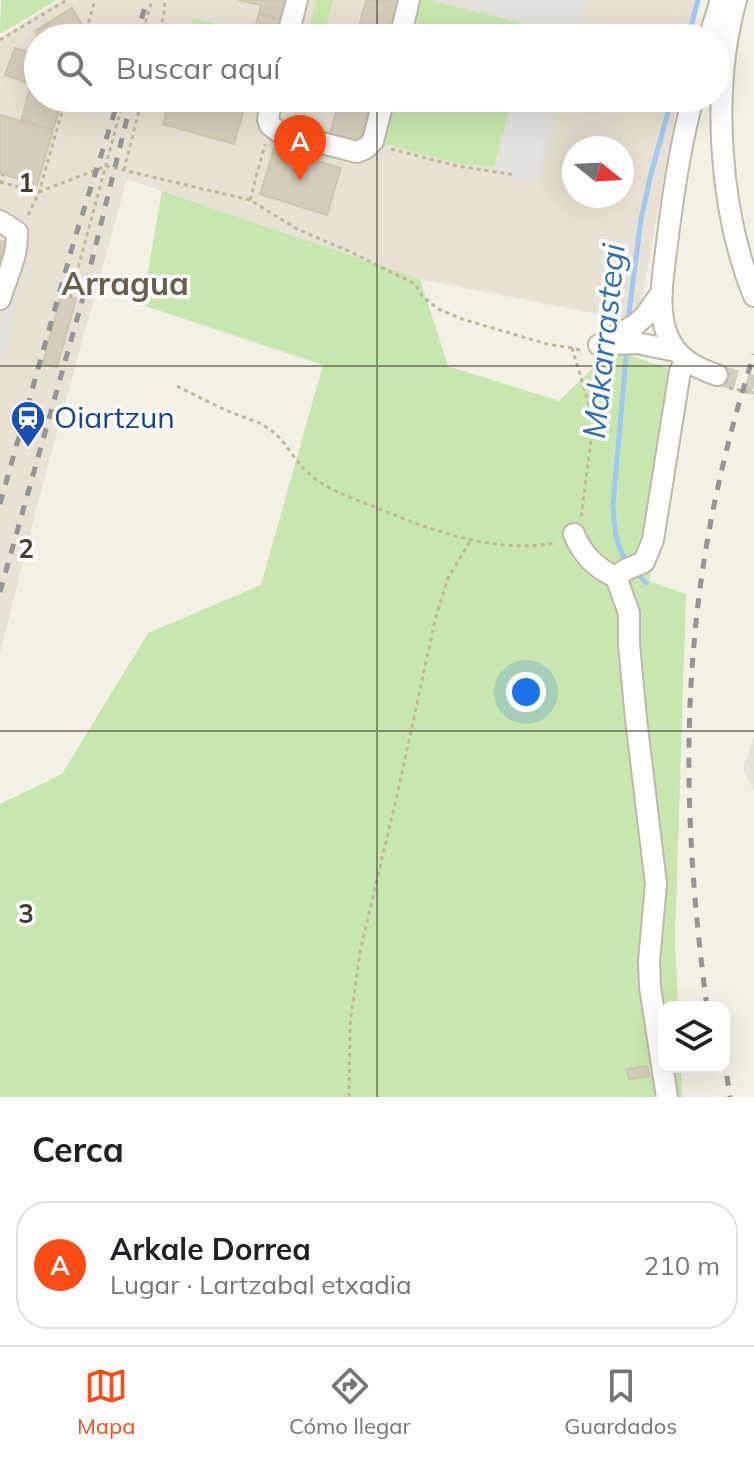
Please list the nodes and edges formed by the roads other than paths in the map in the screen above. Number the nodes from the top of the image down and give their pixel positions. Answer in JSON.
{"nodes":[{"id":1,"x":297,"y":0,"type":"edge"},
{"id":2,"x":409,"y":0,"type":"edge"},
{"id":3,"x":721,"y":0,"type":"edge"},
{"id":4,"x":736,"y":0,"type":"edge"},
{"id":5,"x":291,"y":24,"type":"edge"},
{"id":6,"x":403,"y":24,"type":"edge"},
{"id":7,"x":713,"y":24,"type":"edge"},
{"id":8,"x":730,"y":26,"type":"edge"},
{"id":9,"x":268,"y":112,"type":"edge"},
{"id":10,"x":380,"y":112,"type":"edge"},
{"id":11,"x":690,"y":112,"type":"edge"},
{"id":12,"x":721,"y":112,"type":"edge"},
{"id":13,"x":9,"y":226,"type":"edge"},
{"id":14,"x":662,"y":292,"type":"junction"},
{"id":15,"x":754,"y":296,"type":"edge"},
{"id":16,"x":0,"y":299,"type":"edge"},
{"id":17,"x":636,"y":334,"type":"junction"},
{"id":18,"x":599,"y":345,"type":"road end"},
{"id":19,"x":682,"y":356,"type":"junction"},
{"id":20,"x":717,"y":375,"type":"tunnel mouth"},
{"id":21,"x":574,"y":534,"type":"road end"},
{"id":22,"x":628,"y":570,"type":"junction"},
{"id":23,"x":667,"y":1097,"type":"edge"}],
"edges":[{"from":1,"to":5,"type":"street"},
{"from":2,"to":6,"type":"street"},
{"from":3,"to":7,"type":"street"},
{"from":4,"to":8,"type":"street"},
{"from":9,"to":10,"type":"street"},
{"from":11,"to":14,"type":"street"},
{"from":12,"to":15,"type":"street"},
{"from":13,"to":16,"type":"street"},
{"from":14,"to":17,"type":"street"},
{"from":14,"to":19,"type":"street"},
{"from":17,"to":18,"type":"street"},
{"from":17,"to":19,"type":"street"},
{"from":19,"to":20,"type":"street"},
{"from":19,"to":22,"type":"street"},
{"from":21,"to":22,"type":"street"},
{"from":22,"to":23,"type":"street"}]}
